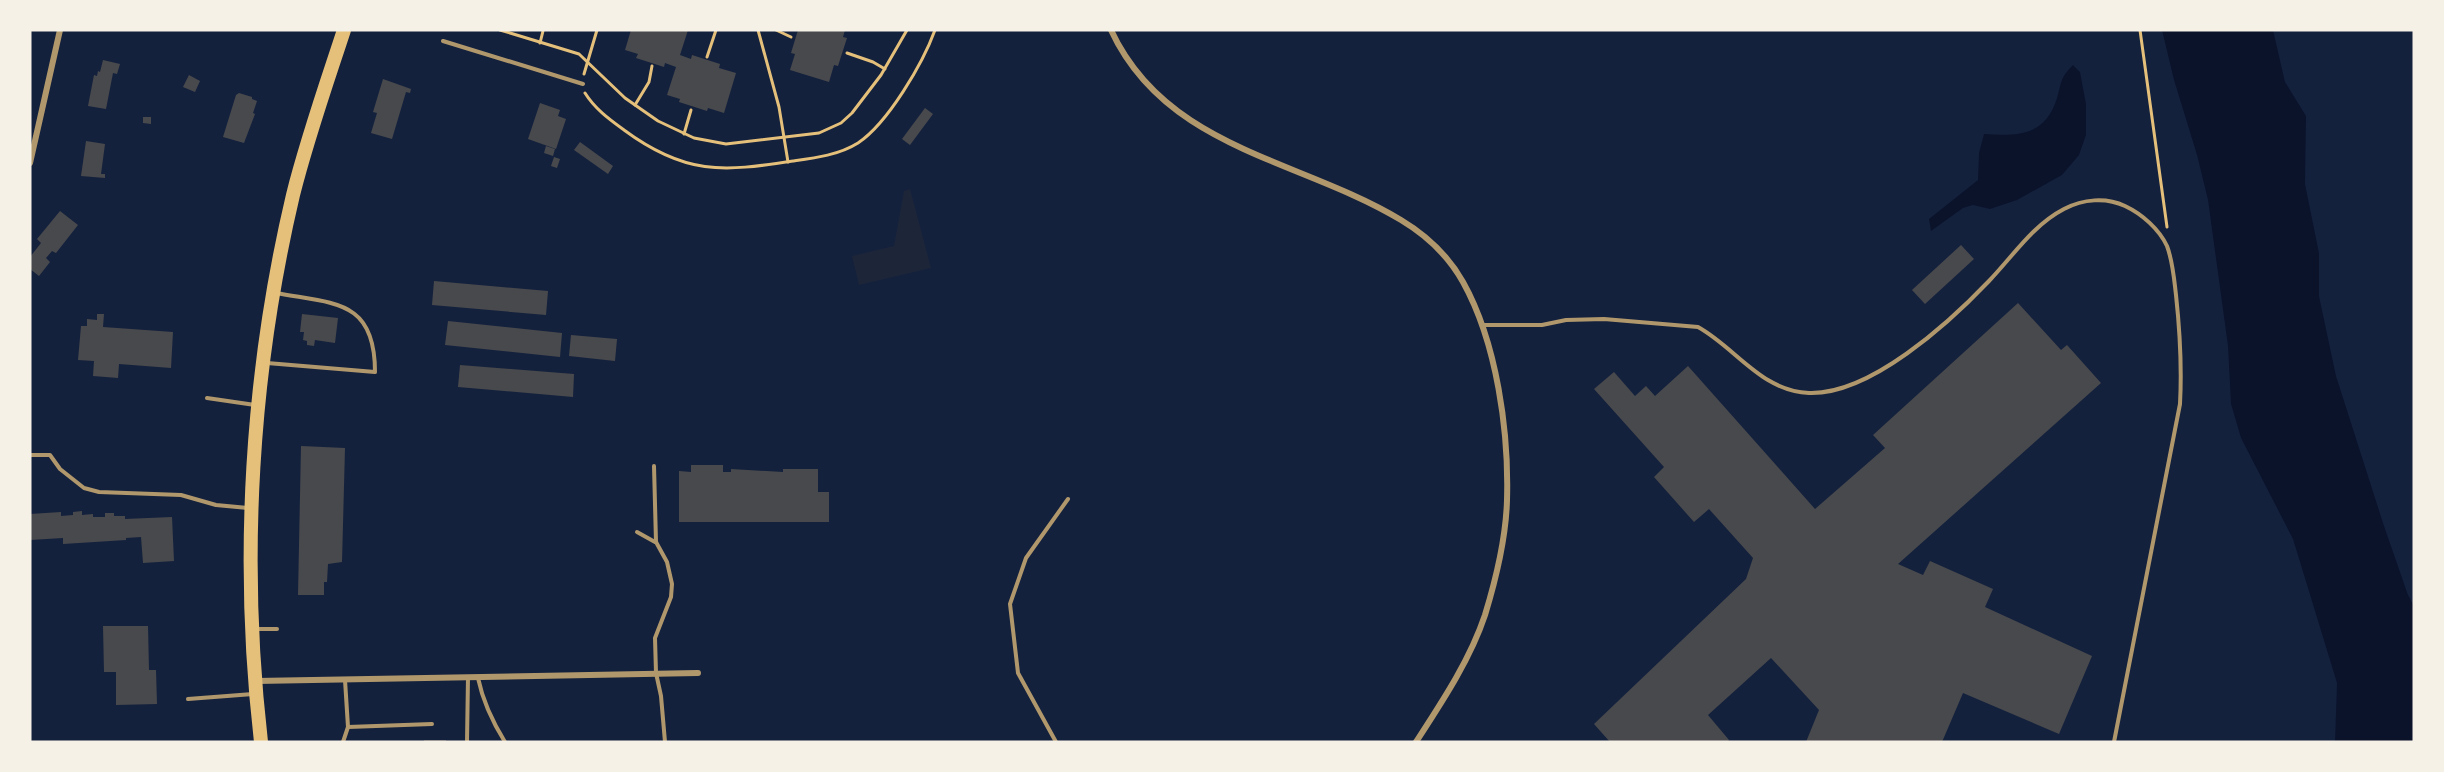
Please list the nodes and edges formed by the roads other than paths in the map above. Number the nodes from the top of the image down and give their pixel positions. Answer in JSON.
{"nodes":[{"id":1,"x":60,"y":30,"type":"edge"},
{"id":2,"x":344,"y":30,"type":"edge"},
{"id":3,"x":1111,"y":30,"type":"edge"},
{"id":4,"x":443,"y":41,"type":"dead end"},
{"id":5,"x":583,"y":84,"type":"road end"},
{"id":6,"x":30,"y":163,"type":"edge"},
{"id":7,"x":275,"y":292,"type":"junction"},
{"id":8,"x":1482,"y":326,"type":"junction"},
{"id":9,"x":263,"y":362,"type":"junction"},
{"id":10,"x":207,"y":398,"type":"dead end"},
{"id":11,"x":258,"y":406,"type":"junction"},
{"id":12,"x":30,"y":454,"type":"edge"},
{"id":13,"x":654,"y":466,"type":"dead end"},
{"id":14,"x":1068,"y":499,"type":"dead end"},
{"id":15,"x":252,"y":508,"type":"junction"},
{"id":16,"x":637,"y":532,"type":"dead end"},
{"id":17,"x":656,"y":542,"type":"junction"},
{"id":18,"x":253,"y":629,"type":"junction"},
{"id":19,"x":277,"y":629,"type":"dead end"},
{"id":20,"x":656,"y":673,"type":"junction"},
{"id":21,"x":699,"y":673,"type":"dead end"},
{"id":22,"x":468,"y":677,"type":"junction"},
{"id":23,"x":478,"y":678,"type":"junction"},
{"id":24,"x":345,"y":680,"type":"junction"},
{"id":25,"x":256,"y":688,"type":"junction"},
{"id":26,"x":188,"y":699,"type":"dead end"},
{"id":27,"x":432,"y":724,"type":"dead end"},
{"id":28,"x":348,"y":727,"type":"junction"},
{"id":29,"x":261,"y":742,"type":"edge"},
{"id":30,"x":343,"y":742,"type":"edge"},
{"id":31,"x":467,"y":742,"type":"edge"},
{"id":32,"x":506,"y":742,"type":"edge"},
{"id":33,"x":665,"y":742,"type":"edge"},
{"id":34,"x":1056,"y":742,"type":"edge"},
{"id":35,"x":1416,"y":742,"type":"edge"},
{"id":36,"x":2114,"y":742,"type":"edge"}],
"edges":[{"from":1,"to":6,"type":"street"},
{"from":2,"to":7,"type":"highway"},
{"from":3,"to":8,"type":"street"},
{"from":4,"to":5,"type":"lane"},
{"from":7,"to":9,"type":"highway"},
{"from":7,"to":9,"type":"lane"},
{"from":8,"to":35,"type":"street"},
{"from":8,"to":36,"type":"lane"},
{"from":9,"to":11,"type":"highway"},
{"from":10,"to":11,"type":"lane"},
{"from":11,"to":15,"type":"highway"},
{"from":12,"to":15,"type":"lane"},
{"from":13,"to":17,"type":"lane"},
{"from":14,"to":34,"type":"lane"},
{"from":15,"to":18,"type":"highway"},
{"from":16,"to":17,"type":"lane"},
{"from":17,"to":20,"type":"lane"},
{"from":18,"to":19,"type":"lane"},
{"from":18,"to":25,"type":"highway"},
{"from":20,"to":21,"type":"street"},
{"from":20,"to":23,"type":"street"},
{"from":20,"to":33,"type":"lane"},
{"from":22,"to":23,"type":"street"},
{"from":22,"to":24,"type":"street"},
{"from":22,"to":31,"type":"lane"},
{"from":23,"to":32,"type":"lane"},
{"from":24,"to":25,"type":"street"},
{"from":24,"to":28,"type":"lane"},
{"from":25,"to":26,"type":"lane"},
{"from":25,"to":29,"type":"highway"},
{"from":27,"to":28,"type":"lane"},
{"from":28,"to":30,"type":"lane"}]}
